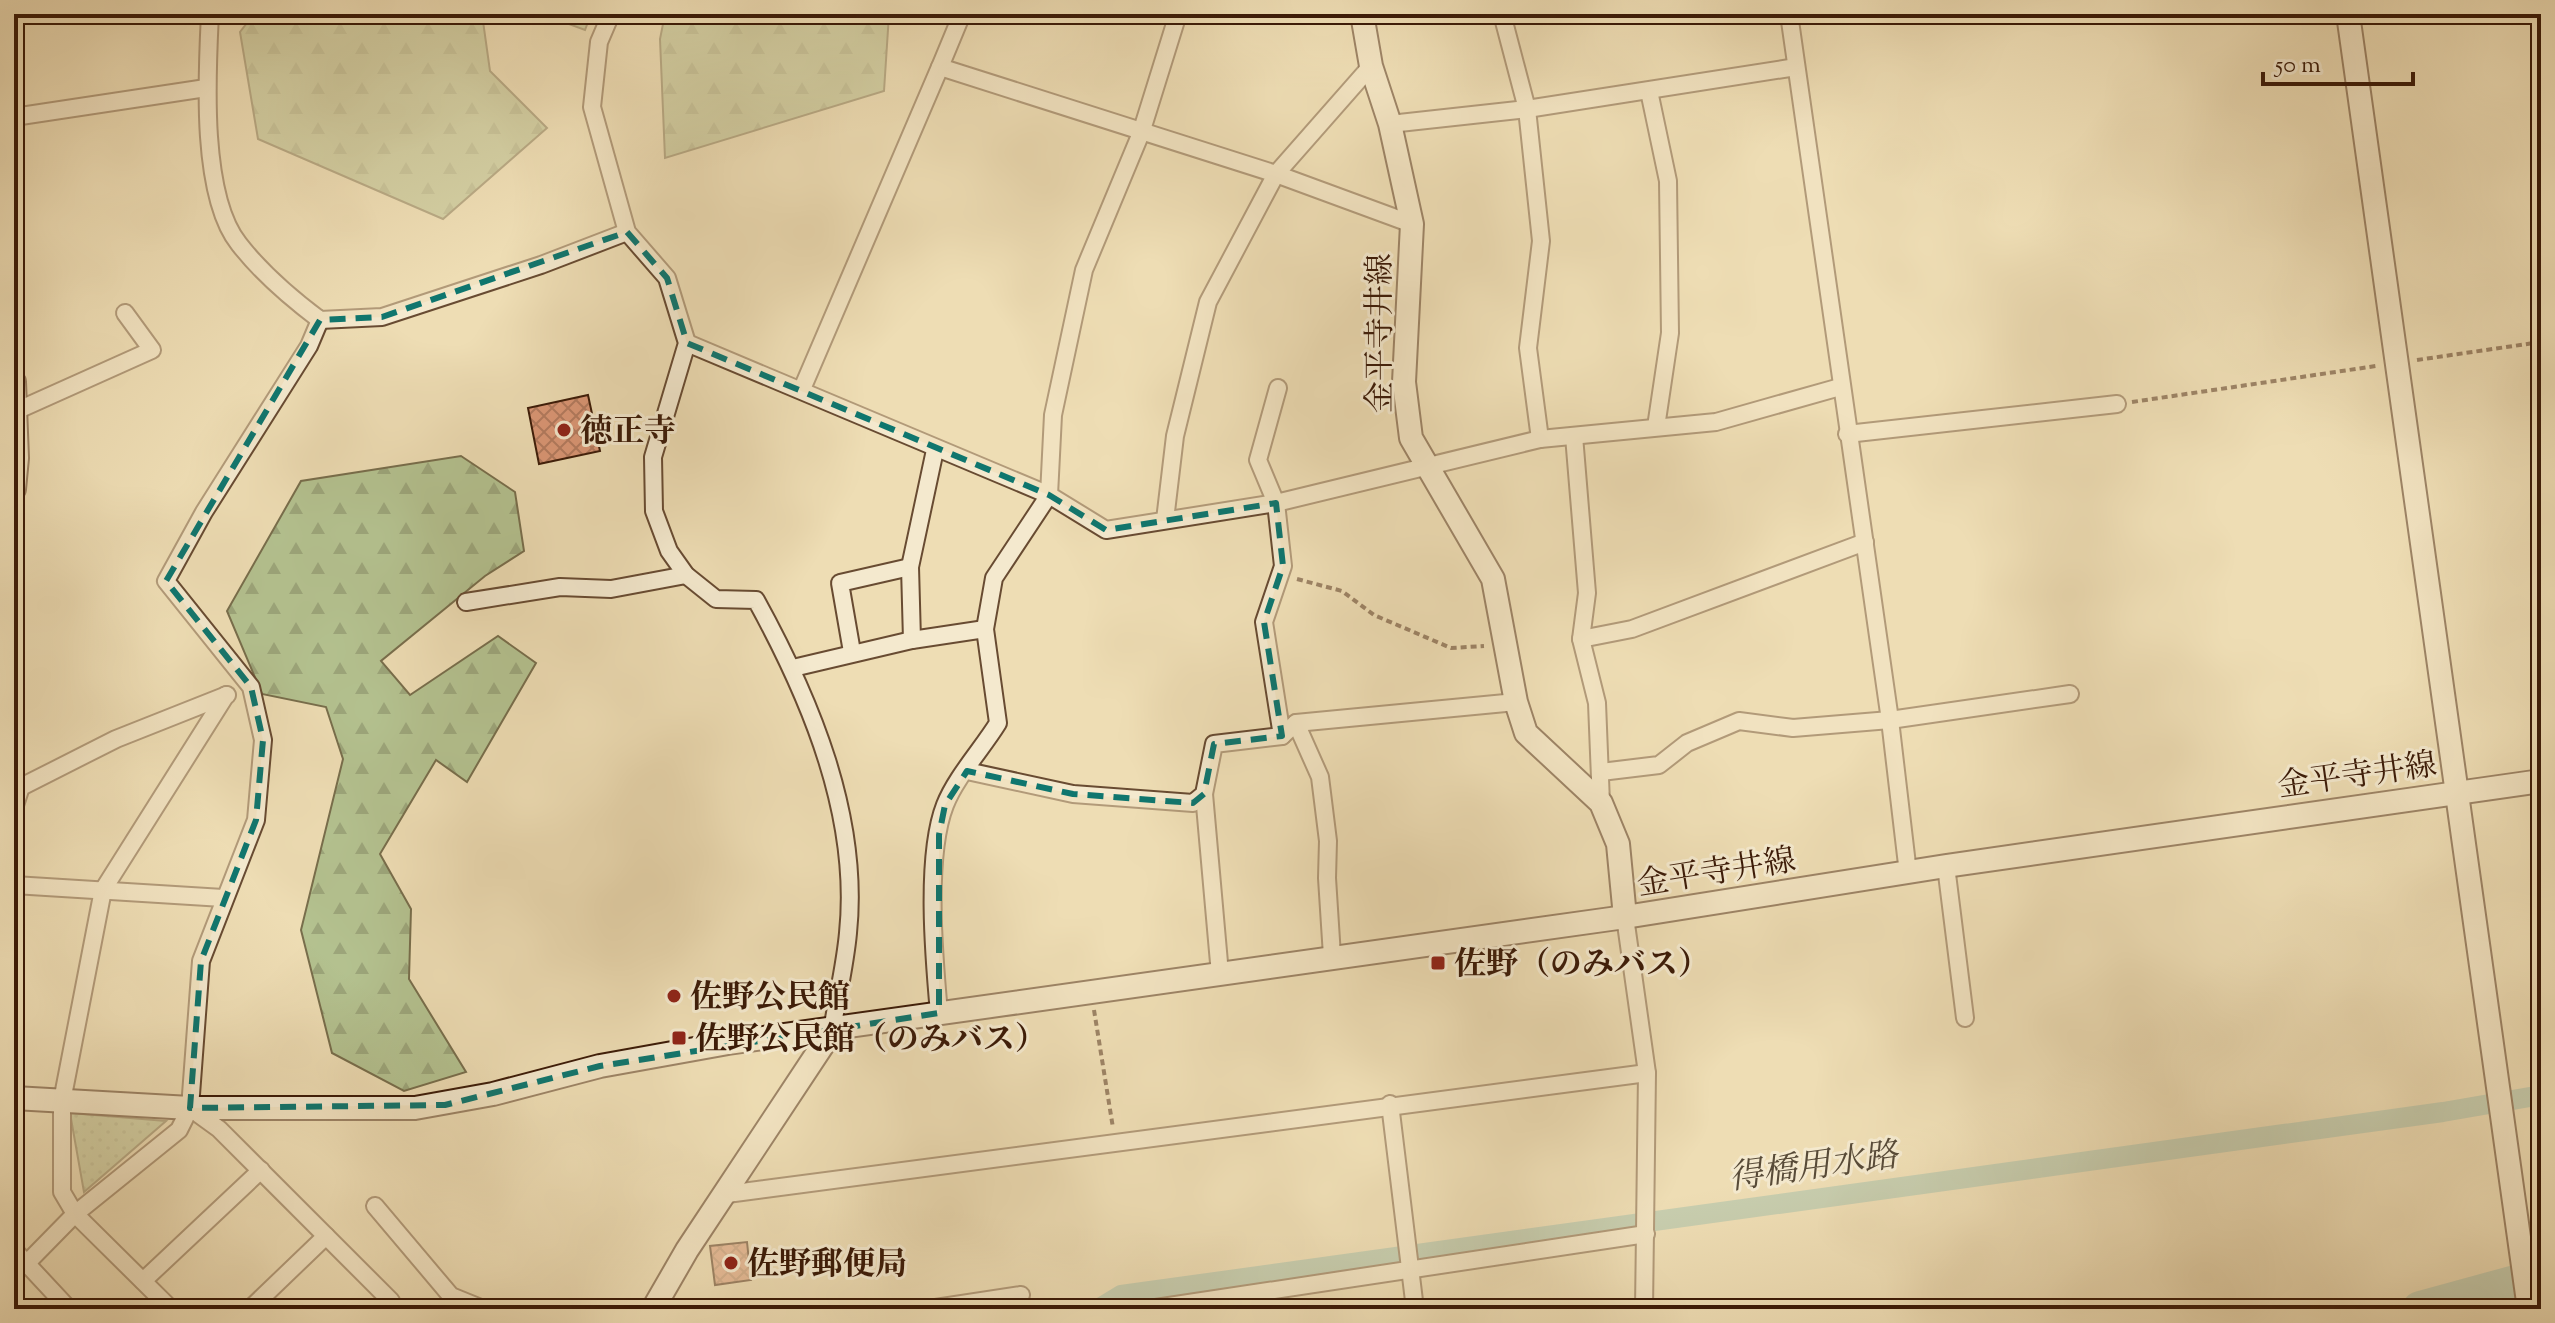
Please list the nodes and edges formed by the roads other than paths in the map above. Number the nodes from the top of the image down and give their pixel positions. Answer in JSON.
{"nodes":[{"id":1,"x":210,"y":14,"type":"edge"},
{"id":2,"x":611,"y":14,"type":"edge"},
{"id":3,"x":962,"y":14,"type":"edge"},
{"id":4,"x":1178,"y":14,"type":"edge"},
{"id":5,"x":1362,"y":14,"type":"edge"},
{"id":6,"x":1502,"y":14,"type":"edge"},
{"id":7,"x":1789,"y":14,"type":"edge"},
{"id":8,"x":2348,"y":14,"type":"edge"},
{"id":9,"x":1371,"y":66,"type":"junction"},
{"id":10,"x":940,"y":67,"type":"junction"},
{"id":11,"x":1796,"y":67,"type":"junction"},
{"id":12,"x":206,"y":88,"type":"junction"},
{"id":13,"x":1649,"y":91,"type":"junction"},
{"id":14,"x":1527,"y":109,"type":"junction"},
{"id":15,"x":14,"y":117,"type":"edge"},
{"id":16,"x":1390,"y":124,"type":"junction"},
{"id":17,"x":1141,"y":133,"type":"junction"},
{"id":18,"x":1276,"y":174,"type":"junction"},
{"id":19,"x":1412,"y":224,"type":"junction"},
{"id":20,"x":627,"y":232,"type":"junction"},
{"id":21,"x":125,"y":313,"type":"dead end"},
{"id":22,"x":320,"y":320,"type":"junction"},
{"id":23,"x":687,"y":343,"type":"junction"},
{"id":24,"x":14,"y":382,"type":"edge"},
{"id":25,"x":1840,"y":387,"type":"junction"},
{"id":26,"x":1278,"y":388,"type":"dead end"},
{"id":27,"x":802,"y":389,"type":"junction"},
{"id":28,"x":2117,"y":404,"type":"road end"},
{"id":29,"x":16,"y":411,"type":"junction"},
{"id":30,"x":1656,"y":427,"type":"junction"},
{"id":31,"x":1847,"y":434,"type":"junction"},
{"id":32,"x":1574,"y":436,"type":"junction"},
{"id":33,"x":1540,"y":439,"type":"junction"},
{"id":34,"x":935,"y":450,"type":"junction"},
{"id":35,"x":1429,"y":467,"type":"junction"},
{"id":36,"x":14,"y":489,"type":"edge"},
{"id":37,"x":1049,"y":495,"type":"junction"},
{"id":38,"x":1276,"y":503,"type":"junction"},
{"id":39,"x":1165,"y":520,"type":"junction"},
{"id":40,"x":1865,"y":542,"type":"junction"},
{"id":41,"x":910,"y":567,"type":"junction"},
{"id":42,"x":686,"y":575,"type":"junction"},
{"id":43,"x":466,"y":602,"type":"dead end"},
{"id":44,"x":985,"y":629,"type":"junction"},
{"id":45,"x":1581,"y":639,"type":"junction"},
{"id":46,"x":912,"y":640,"type":"junction"},
{"id":47,"x":852,"y":652,"type":"junction"},
{"id":48,"x":793,"y":668,"type":"junction"},
{"id":49,"x":251,"y":687,"type":"junction"},
{"id":50,"x":2070,"y":694,"type":"dead end"},
{"id":51,"x":226,"y":695,"type":"junction"},
{"id":52,"x":1516,"y":702,"type":"junction"},
{"id":53,"x":1890,"y":720,"type":"junction"},
{"id":54,"x":1296,"y":723,"type":"junction"},
{"id":55,"x":1282,"y":736,"type":"junction"},
{"id":56,"x":967,"y":771,"type":"junction"},
{"id":57,"x":1601,"y":772,"type":"junction"},
{"id":58,"x":2541,"y":781,"type":"edge"},
{"id":59,"x":17,"y":786,"type":"edge"},
{"id":60,"x":2458,"y":792,"type":"junction"},
{"id":61,"x":1204,"y":794,"type":"junction"},
{"id":62,"x":1601,"y":803,"type":"junction"},
{"id":63,"x":14,"y":808,"type":"edge"},
{"id":64,"x":1946,"y":866,"type":"junction"},
{"id":65,"x":1908,"y":873,"type":"junction"},
{"id":66,"x":14,"y":885,"type":"edge"},
{"id":67,"x":103,"y":890,"type":"junction"},
{"id":68,"x":223,"y":898,"type":"junction"},
{"id":69,"x":1625,"y":917,"type":"junction"},
{"id":70,"x":1332,"y":956,"type":"junction"},
{"id":71,"x":1220,"y":974,"type":"junction"},
{"id":72,"x":939,"y":1013,"type":"junction"},
{"id":73,"x":1965,"y":1018,"type":"dead end"},
{"id":74,"x":832,"y":1031,"type":"junction"},
{"id":75,"x":1647,"y":1073,"type":"junction"},
{"id":76,"x":14,"y":1098,"type":"edge"},
{"id":77,"x":62,"y":1101,"type":"junction"},
{"id":78,"x":1390,"y":1104,"type":"junction"},
{"id":79,"x":190,"y":1108,"type":"junction"},
{"id":80,"x":261,"y":1170,"type":"junction"},
{"id":81,"x":727,"y":1194,"type":"junction"},
{"id":82,"x":375,"y":1206,"type":"dead end"},
{"id":83,"x":75,"y":1214,"type":"junction"},
{"id":84,"x":1645,"y":1225,"type":"junction"},
{"id":85,"x":326,"y":1236,"type":"junction"},
{"id":86,"x":14,"y":1250,"type":"edge"},
{"id":87,"x":1409,"y":1260,"type":"junction"},
{"id":88,"x":26,"y":1264,"type":"junction"},
{"id":89,"x":143,"y":1281,"type":"junction"},
{"id":90,"x":1021,"y":1295,"type":"dead end"},
{"id":91,"x":2528,"y":1299,"type":"edge"},
{"id":92,"x":69,"y":1309,"type":"edge"},
{"id":93,"x":171,"y":1309,"type":"edge"},
{"id":94,"x":250,"y":1309,"type":"edge"},
{"id":95,"x":384,"y":1309,"type":"edge"},
{"id":96,"x":483,"y":1309,"type":"edge"},
{"id":97,"x":653,"y":1309,"type":"edge"},
{"id":98,"x":929,"y":1309,"type":"edge"},
{"id":99,"x":1149,"y":1309,"type":"edge"},
{"id":100,"x":1415,"y":1309,"type":"edge"},
{"id":101,"x":1644,"y":1309,"type":"edge"}],
"edges":[{"from":1,"to":12,"type":"street"},
{"from":2,"to":20,"type":"street"},
{"from":3,"to":10,"type":"street"},
{"from":4,"to":17,"type":"street"},
{"from":5,"to":9,"type":"street","name":"金平寺井線"},
{"from":6,"to":14,"type":"street"},
{"from":7,"to":11,"type":"street"},
{"from":8,"to":60,"type":"street"},
{"from":9,"to":16,"type":"street","name":"金平寺井線"},
{"from":9,"to":18,"type":"street"},
{"from":10,"to":17,"type":"street"},
{"from":10,"to":27,"type":"street"},
{"from":11,"to":13,"type":"street"},
{"from":11,"to":25,"type":"street"},
{"from":12,"to":15,"type":"street"},
{"from":12,"to":22,"type":"street"},
{"from":13,"to":14,"type":"street"},
{"from":13,"to":30,"type":"street"},
{"from":14,"to":16,"type":"street"},
{"from":14,"to":33,"type":"street"},
{"from":16,"to":19,"type":"street","name":"金平寺井線"},
{"from":17,"to":18,"type":"street"},
{"from":17,"to":37,"type":"street"},
{"from":18,"to":19,"type":"street"},
{"from":18,"to":39,"type":"street"},
{"from":19,"to":35,"type":"street","name":"金平寺井線"},
{"from":20,"to":22,"type":"street"},
{"from":20,"to":23,"type":"street"},
{"from":21,"to":29,"type":"street"},
{"from":22,"to":49,"type":"street"},
{"from":23,"to":27,"type":"street"},
{"from":23,"to":42,"type":"street"},
{"from":24,"to":29,"type":"street"},
{"from":25,"to":30,"type":"street"},
{"from":25,"to":31,"type":"street"},
{"from":26,"to":38,"type":"street"},
{"from":27,"to":34,"type":"street"},
{"from":28,"to":31,"type":"street"},
{"from":29,"to":36,"type":"street"},
{"from":30,"to":32,"type":"street"},
{"from":31,"to":40,"type":"street"},
{"from":32,"to":33,"type":"street"},
{"from":32,"to":45,"type":"street"},
{"from":33,"to":35,"type":"street"},
{"from":34,"to":37,"type":"street"},
{"from":34,"to":41,"type":"street"},
{"from":35,"to":38,"type":"street"},
{"from":35,"to":52,"type":"street","name":"金平寺井線"},
{"from":37,"to":39,"type":"street"},
{"from":37,"to":44,"type":"street"},
{"from":38,"to":39,"type":"street"},
{"from":38,"to":55,"type":"street"},
{"from":40,"to":45,"type":"street"},
{"from":40,"to":53,"type":"street"},
{"from":41,"to":46,"type":"street"},
{"from":41,"to":47,"type":"street"},
{"from":42,"to":43,"type":"street"},
{"from":42,"to":48,"type":"street"},
{"from":44,"to":46,"type":"street"},
{"from":44,"to":56,"type":"street"},
{"from":45,"to":57,"type":"street"},
{"from":46,"to":47,"type":"street"},
{"from":47,"to":48,"type":"street"},
{"from":48,"to":74,"type":"street"},
{"from":49,"to":51,"type":"street"},
{"from":49,"to":68,"type":"street"},
{"from":50,"to":53,"type":"street"},
{"from":51,"to":59,"type":"street"},
{"from":51,"to":67,"type":"street"},
{"from":52,"to":54,"type":"street"},
{"from":52,"to":62,"type":"street","name":"金平寺井線"},
{"from":53,"to":57,"type":"street"},
{"from":53,"to":65,"type":"street"},
{"from":54,"to":55,"type":"street"},
{"from":54,"to":70,"type":"street"},
{"from":55,"to":61,"type":"street"},
{"from":56,"to":61,"type":"street"},
{"from":56,"to":72,"type":"street"},
{"from":57,"to":62,"type":"street"},
{"from":58,"to":60,"type":"street","name":"金平寺井線"},
{"from":59,"to":63,"type":"street"},
{"from":60,"to":64,"type":"street","name":"金平寺井線"},
{"from":60,"to":91,"type":"street"},
{"from":61,"to":71,"type":"street"},
{"from":62,"to":69,"type":"street","name":"金平寺井線"},
{"from":64,"to":65,"type":"street","name":"金平寺井線"},
{"from":64,"to":73,"type":"street"},
{"from":65,"to":69,"type":"street","name":"金平寺井線"},
{"from":66,"to":67,"type":"street"},
{"from":67,"to":68,"type":"street"},
{"from":67,"to":77,"type":"street"},
{"from":68,"to":79,"type":"street"},
{"from":69,"to":70,"type":"street"},
{"from":69,"to":75,"type":"street"},
{"from":70,"to":71,"type":"street"},
{"from":71,"to":72,"type":"street"},
{"from":72,"to":74,"type":"street"},
{"from":74,"to":79,"type":"street"},
{"from":74,"to":81,"type":"street"},
{"from":75,"to":78,"type":"street"},
{"from":75,"to":84,"type":"street"},
{"from":76,"to":77,"type":"street"},
{"from":77,"to":79,"type":"street"},
{"from":77,"to":83,"type":"street"},
{"from":78,"to":81,"type":"street"},
{"from":78,"to":87,"type":"street"},
{"from":79,"to":80,"type":"street"},
{"from":79,"to":83,"type":"street"},
{"from":80,"to":85,"type":"street"},
{"from":80,"to":89,"type":"street"},
{"from":81,"to":97,"type":"street"},
{"from":82,"to":96,"type":"street"},
{"from":83,"to":88,"type":"street"},
{"from":83,"to":89,"type":"street"},
{"from":84,"to":87,"type":"street"},
{"from":84,"to":101,"type":"street"},
{"from":85,"to":94,"type":"street"},
{"from":85,"to":95,"type":"street"},
{"from":86,"to":88,"type":"street"},
{"from":87,"to":99,"type":"street"},
{"from":87,"to":100,"type":"street"},
{"from":88,"to":92,"type":"street"},
{"from":89,"to":93,"type":"street"},
{"from":90,"to":98,"type":"street"}]}
